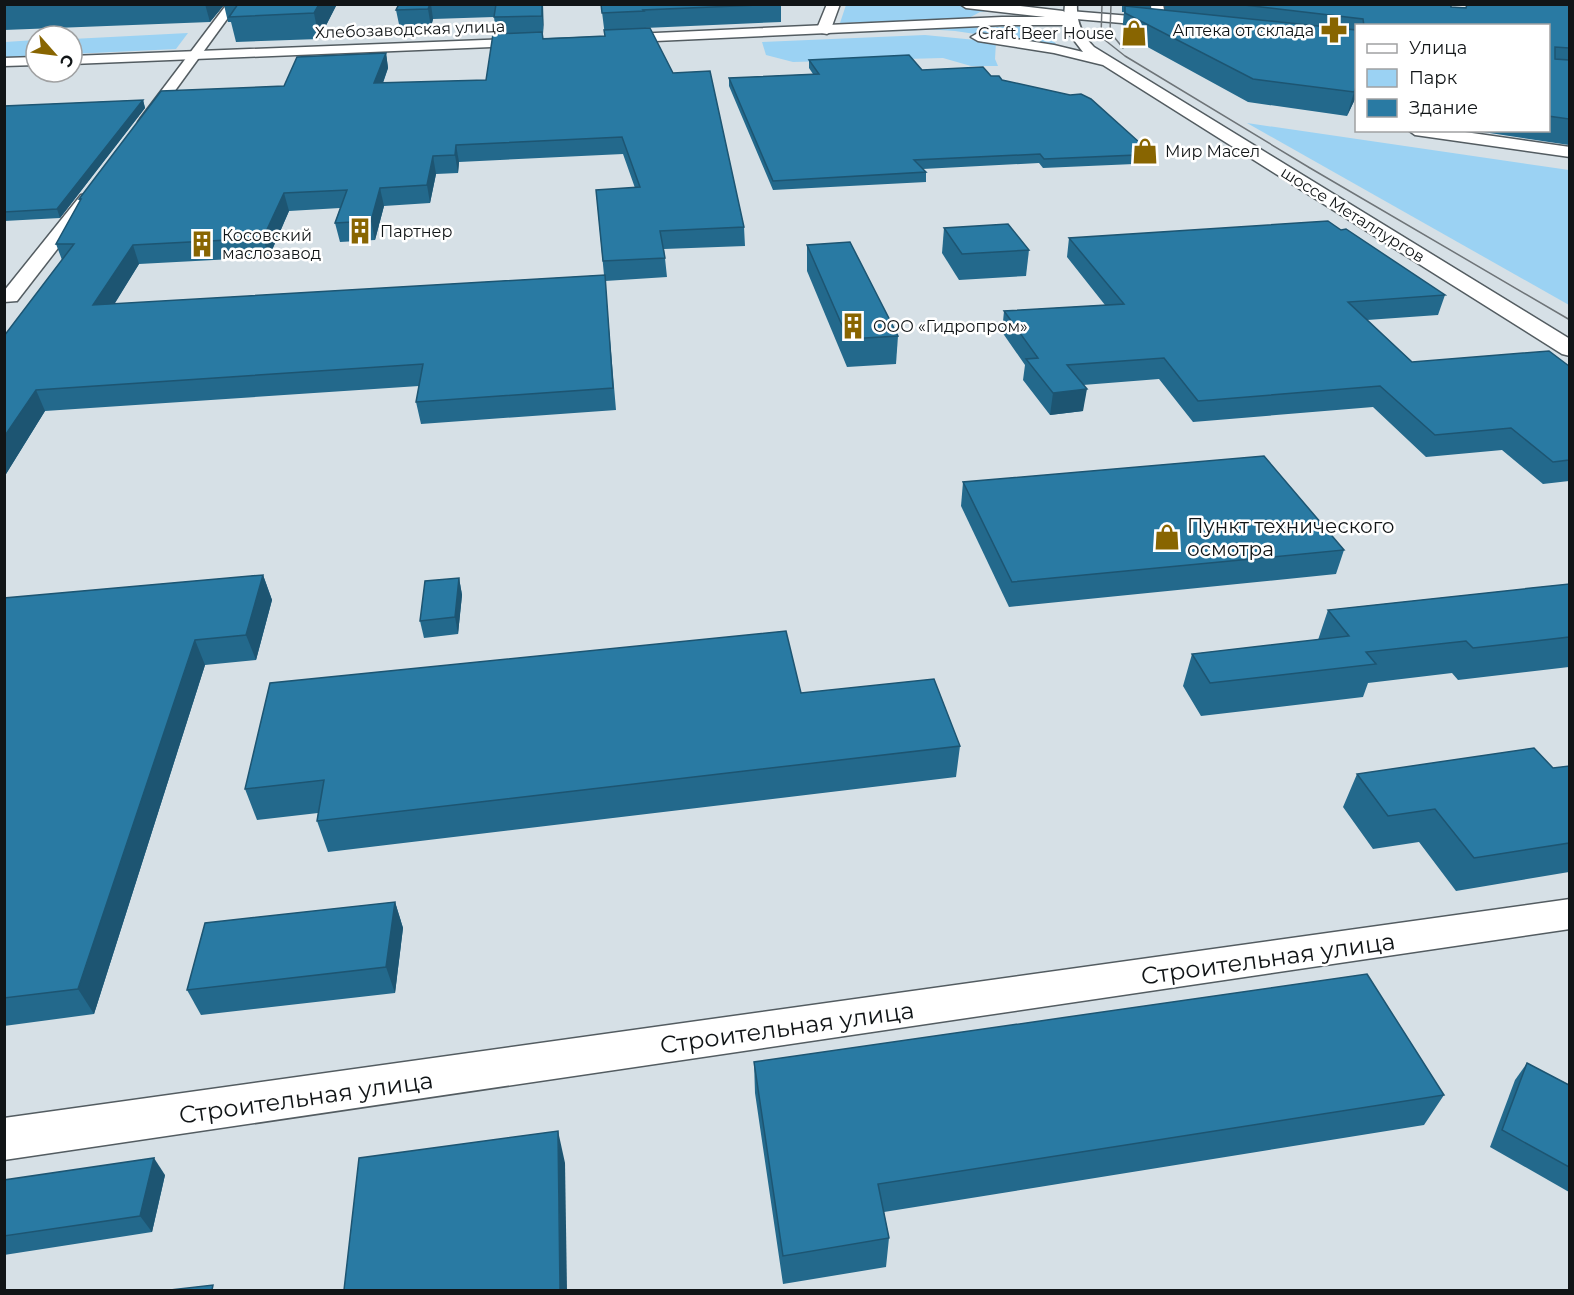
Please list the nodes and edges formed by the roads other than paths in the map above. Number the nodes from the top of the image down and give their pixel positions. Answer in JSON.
{"nodes":[{"id":1,"x":233,"y":4,"type":"edge"},
{"id":2,"x":834,"y":4,"type":"edge"},
{"id":3,"x":966,"y":4,"type":"edge"},
{"id":4,"x":1157,"y":4,"type":"edge"},
{"id":5,"x":1069,"y":14,"type":"edge"},
{"id":6,"x":1156,"y":26,"type":"junction"},
{"id":7,"x":1178,"y":28,"type":"edge"},
{"id":8,"x":844,"y":29,"type":"junction"},
{"id":9,"x":826,"y":30,"type":"junction"},
{"id":10,"x":596,"y":39,"type":"edge"},
{"id":11,"x":548,"y":41,"type":"edge"},
{"id":12,"x":196,"y":56,"type":"junction"},
{"id":13,"x":84,"y":60,"type":"edge"},
{"id":14,"x":24,"y":61,"type":"edge"},
{"id":15,"x":4,"y":62,"type":"edge"},
{"id":16,"x":1111,"y":63,"type":"junction"},
{"id":17,"x":1429,"y":132,"type":"edge"},
{"id":18,"x":132,"y":139,"type":"edge"},
{"id":19,"x":1569,"y":152,"type":"edge"},
{"id":20,"x":99,"y":184,"type":"edge"},
{"id":21,"x":10,"y":297,"type":"dead end"},
{"id":22,"x":1569,"y":349,"type":"edge"},
{"id":23,"x":1569,"y":914,"type":"edge"},
{"id":24,"x":4,"y":1139,"type":"edge"}],
"edges":[{"from":1,"to":12,"type":"street"},
{"from":2,"to":9,"type":"main road"},
{"from":3,"to":5,"type":"main road"},
{"from":4,"to":6,"type":"main road"},
{"from":5,"to":6,"type":"main road"},
{"from":5,"to":8,"type":"main road"},
{"from":5,"to":16,"type":"main road","name":"шоссе Металлургов"},
{"from":6,"to":7,"type":"main road"},
{"from":8,"to":9,"type":"main road"},
{"from":8,"to":16,"type":"main road"},
{"from":9,"to":10,"type":"main road"},
{"from":11,"to":12,"type":"main road","name":"Хлебозаводская улица"},
{"from":12,"to":13,"type":"main road","name":"Хлебозаводская улица"},
{"from":12,"to":18,"type":"street"},
{"from":14,"to":15,"type":"main road"},
{"from":16,"to":22,"type":"main road","name":"шоссе Металлургов"},
{"from":17,"to":19,"type":"street"},
{"from":20,"to":21,"type":"street"},
{"from":23,"to":24,"type":"street","name":"Строительная улица"}]}
